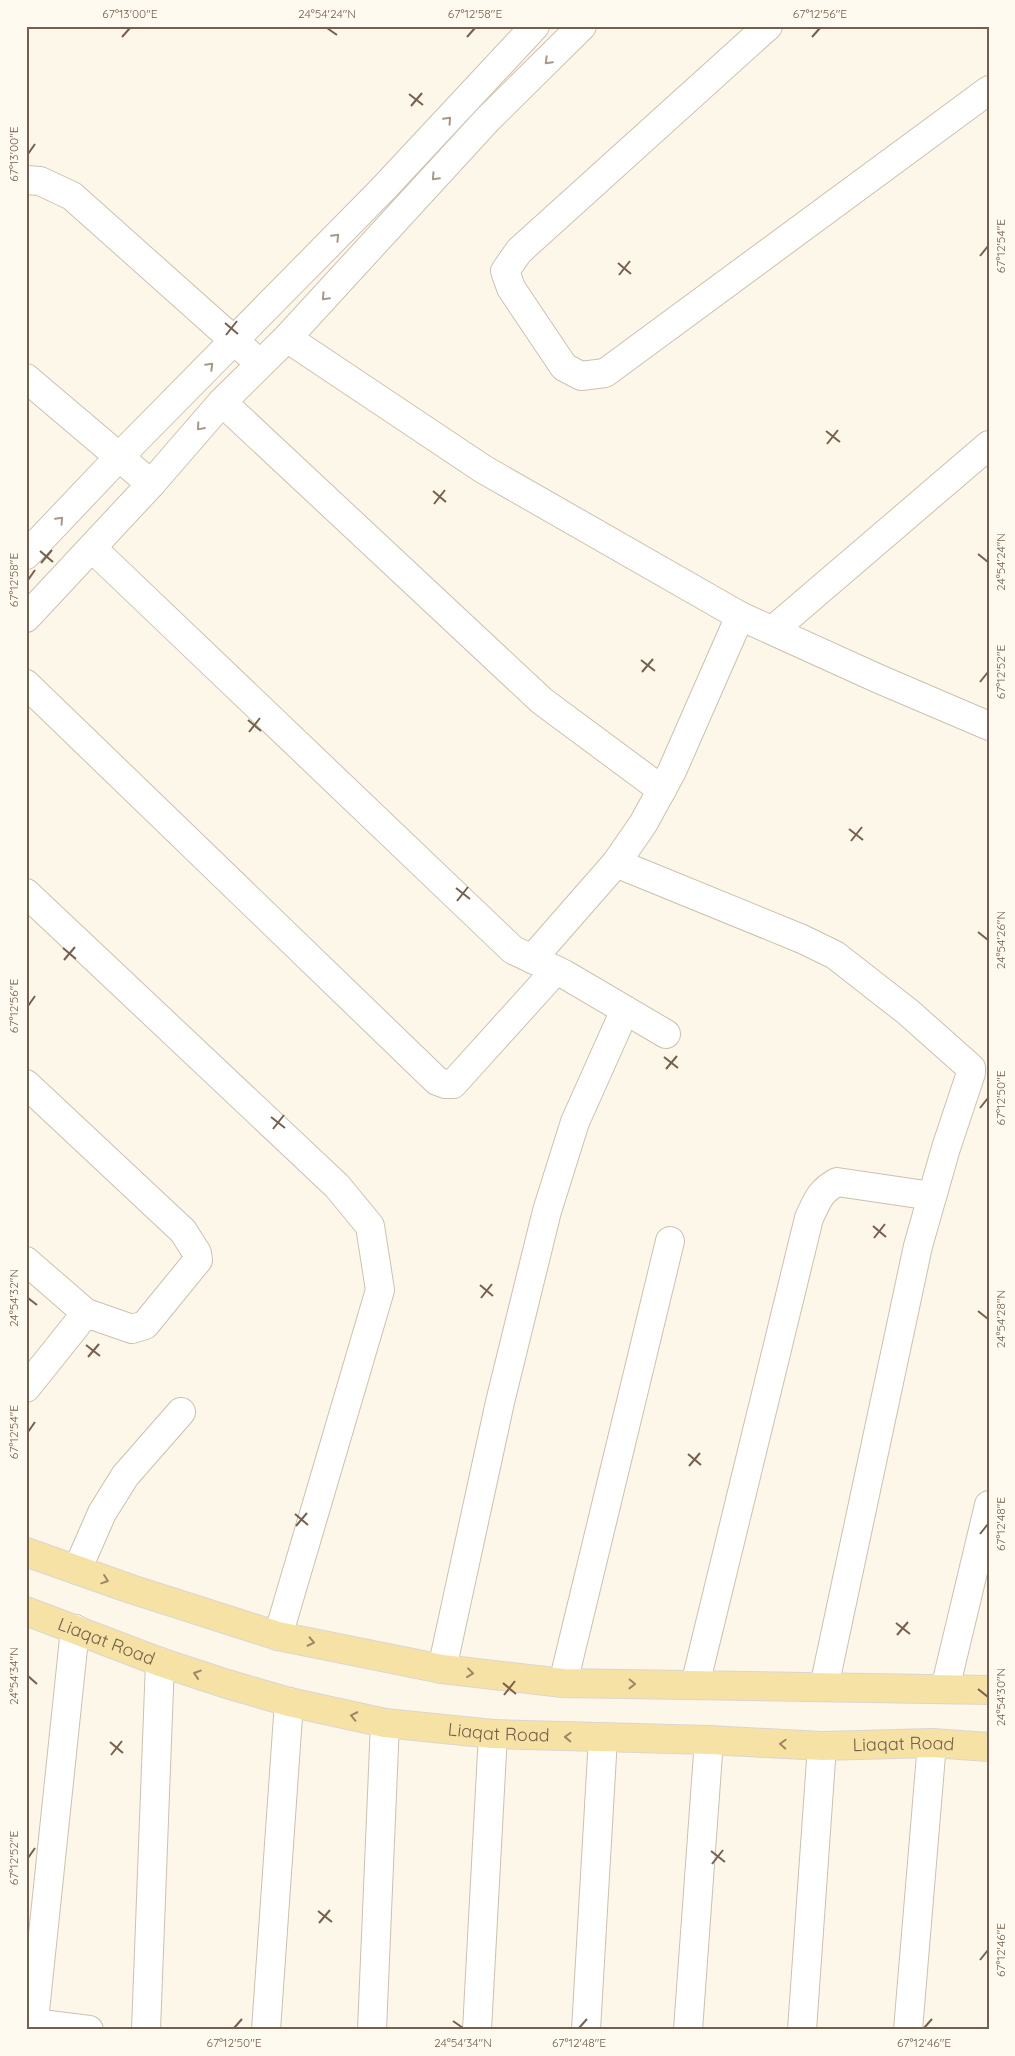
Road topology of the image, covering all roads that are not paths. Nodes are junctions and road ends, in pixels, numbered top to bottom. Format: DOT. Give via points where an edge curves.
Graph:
graph roads {
  1 [pos="535,26"];
  2 [pos="582,26"];
  3 [pos="768,26"];
  4 [pos="989,90"];
  5 [pos="26,180"];
  6 [pos="287,338"];
  7 [pos="234,341"];
  8 [pos="260,364"];
  9 [pos="26,378"];
  10 [pos="222,402"];
  11 [pos="989,446"];
  12 [pos="120,456"];
  13 [pos="151,484"];
  14 [pos="92,548"];
  15 [pos="26,555"];
  16 [pos="740,616"];
  17 [pos="26,618"];
  18 [pos="773,630"];
  19 [pos="26,684"];
  20 [pos="987,720"];
  21 [pos="662,790"];
  22 [pos="616,863"];
  23 [pos="26,893"];
  24 [pos="544,964"];
  25 [pos="625,1010"];
  26 [pos="666,1034"];
  27 [pos="26,1084"];
  28 [pos="932,1196"];
  29 [pos="670,1241"];
  30 [pos="26,1261"];
  31 [pos="86,1313"];
  32 [pos="26,1388"];
  33 [pos="180,1412"];
  34 [pos="989,1504"];
  35 [pos="26,1552"];
  36 [pos="77,1570"];
  37 [pos="26,1611"];
  38 [pos="75,1629"];
  39 [pos="278,1636"];
  40 [pos="160,1662"];
  41 [pos="442,1669"];
  42 [pos="563,1683"];
  43 [pos="696,1685"];
  44 [pos="824,1687"];
  45 [pos="945,1689"];
  46 [pos="989,1690"];
  47 [pos="289,1702"];
  48 [pos="385,1723"];
  49 [pos="493,1734"];
  50 [pos="603,1738"];
  51 [pos="709,1740"];
  52 [pos="932,1743"];
  53 [pos="822,1746"];
  54 [pos="989,1747"];
  55 [pos="31,2025"];
  56 [pos="89,2030"];
  57 [pos="146,2030"];
  58 [pos="266,2030"];
  59 [pos="372,2030"];
  60 [pos="477,2030"];
  61 [pos="586,2030"];
  62 [pos="688,2030"];
  63 [pos="802,2030"];
  64 [pos="908,2030"];
  7 -- 1 [label="street, one-way" via="383,189"];
  2 -- 6 [label="street, one-way" via="487,120"];
  3 -- 4 [label="street" via="519,251 505,270 511,288 564,366 581,376 605,373"];
  5 -- 7 [label="street" via="40,181 72,196"];
  6 -- 8 [label="street"];
  6 -- 16 [label="street" via="483,469"];
  7 -- 8 [label="street"];
  12 -- 7 [label="street, one-way"];
  8 -- 10 [label="street"];
  9 -- 12 [label="street"];
  10 -- 13 [label="street, one-way"];
  10 -- 21 [label="street" via="542,700"];
  11 -- 18 [label="street"];
  12 -- 13 [label="street"];
  15 -- 12 [label="street, one-way"];
  13 -- 14 [label="street"];
  14 -- 17 [label="street"];
  14 -- 24 [label="street" via="513,950"];
  16 -- 18 [label="street"];
  16 -- 21 [label="street"];
  18 -- 20 [label="street" via="879,679"];
  19 -- 24 [label="street" via="438,1081 453,1084"];
  21 -- 22 [label="street"];
  22 -- 24 [label="street"];
  22 -- 28 [label="street" via="835,954 968,1064 971,1073"];
  23 -- 39 [label="street" via="336,1186 370,1226 380,1290"];
  24 -- 25 [label="street"];
  25 -- 26 [label="street"];
  25 -- 41 [label="street" via="575,1122 547,1211 500,1402"];
  27 -- 31 [label="street" via="183,1231 197,1253 198,1260 191,1270 145,1325 132,1329"];
  28 -- 43 [label="street" via="837,1182 819,1197 810,1218"];
  28 -- 44 [label="street" via="918,1246"];
  29 -- 42 [label="street"];
  30 -- 31 [label="street"];
  31 -- 32 [label="street"];
  33 -- 36 [label="street" via="125,1476 102,1513"];
  34 -- 45 [label="street"];
  35 -- 36 [label="main road"];
  36 -- 39 [label="main road, one-way"];
  37 -- 38 [label="main road, Liaqat Road"];
  38 -- 40 [label="main road, Liaqat Road"];
  38 -- 55 [label="street"];
  39 -- 41 [label="main road, one-way"];
  47 -- 40 [label="main road, Liaqat Road, one-way"];
  40 -- 57 [label="street"];
  41 -- 42 [label="main road, one-way"];
  42 -- 43 [label="main road, one-way"];
  43 -- 44 [label="main road"];
  44 -- 45 [label="main road"];
  45 -- 46 [label="main road"];
  48 -- 47 [label="main road, Liaqat Road, one-way"];
  47 -- 58 [label="street"];
  48 -- 49 [label="main road, Liaqat Road"];
  48 -- 59 [label="street"];
  50 -- 49 [label="main road, Liaqat Road, one-way"];
  49 -- 60 [label="street"];
  50 -- 51 [label="main road, Liaqat Road"];
  50 -- 61 [label="street"];
  53 -- 51 [label="main road, Liaqat Road, one-way"];
  51 -- 62 [label="street"];
  52 -- 53 [label="main road, Liaqat Road"];
  52 -- 54 [label="main road, Liaqat Road"];
  52 -- 64 [label="street"];
  53 -- 63 [label="street"];
  55 -- 56 [label="street"];
}
